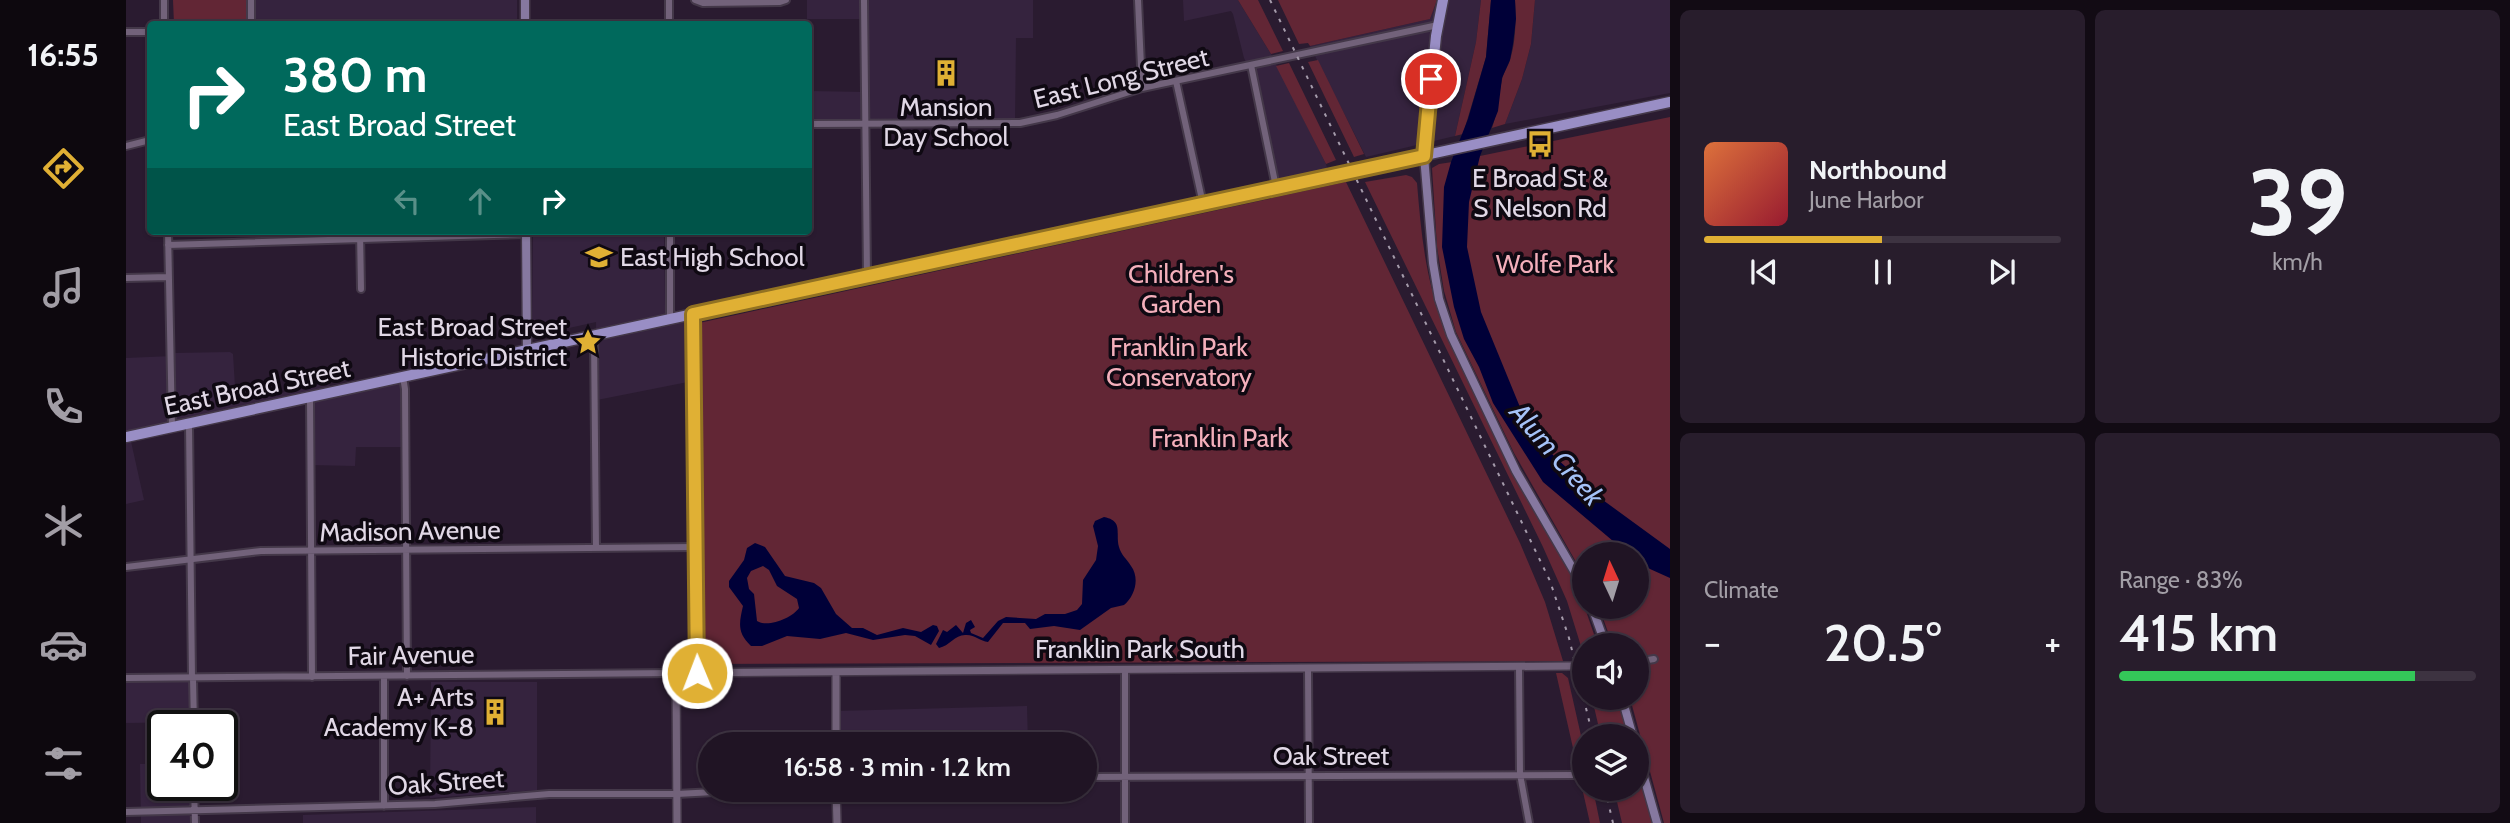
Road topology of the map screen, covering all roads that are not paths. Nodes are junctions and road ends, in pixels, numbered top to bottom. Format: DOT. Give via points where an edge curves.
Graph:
graph roads {
  1 [pos="164,0"];
  2 [pos="251,0"];
  3 [pos="525,0"];
  4 [pos="669,0"];
  5 [pos="695,0"];
  6 [pos="786,0"];
  7 [pos="864,0"];
  8 [pos="1138,0"];
  9 [pos="1443,0"];
  10 [pos="164,21"];
  11 [pos="251,21"];
  12 [pos="525,21"];
  13 [pos="669,21"];
  14 [pos="1438,25"];
  15 [pos="126,32"];
  16 [pos="147,32"];
  17 [pos="1251,65"];
  18 [pos="1176,81"];
  19 [pos="1142,88"];
  20 [pos="1670,102"];
  21 [pos="812,124"];
  22 [pos="865,124"];
  23 [pos="147,141"];
  24 [pos="126,146"];
  25 [pos="1424,156"];
  26 [pos="1276,187"];
  27 [pos="1203,204"];
  28 [pos="168,235"];
  29 [pos="360,235"];
  30 [pos="464,235"];
  31 [pos="526,235"];
  32 [pos="670,235"];
  33 [pos="360,240"];
  34 [pos="168,245"];
  35 [pos="867,276"];
  36 [pos="169,277"];
  37 [pos="126,278"];
  38 [pos="361,289"];
  39 [pos="693,314"];
  40 [pos="670,319"];
  41 [pos="594,336"];
  42 [pos="527,350"];
  43 [pos="403,377"];
  44 [pos="310,398"];
  45 [pos="189,424"];
  46 [pos="173,427"];
  47 [pos="126,437"];
  48 [pos="696,547"];
  49 [pos="596,548"];
  50 [pos="407,550"];
  51 [pos="311,551"];
  52 [pos="190,559"];
  53 [pos="126,567"];
  54 [pos="1572,567"];
  55 [pos="1654,659"];
  56 [pos="1649,660"];
  57 [pos="1572,666"];
  58 [pos="1519,667"];
  59 [pos="1308,668"];
  60 [pos="1125,670"];
  61 [pos="836,672"];
  62 [pos="676,673"];
  63 [pos="697,673"];
  64 [pos="384,676"];
  65 [pos="407,676"];
  66 [pos="312,677"];
  67 [pos="126,678"];
  68 [pos="192,678"];
  69 [pos="193,710"];
  70 [pos="836,732"];
  71 [pos="1520,774"];
  72 [pos="1308,775"];
  73 [pos="1572,775"];
  74 [pos="1125,776"];
  75 [pos="1097,777"];
  76 [pos="698,793"];
  77 [pos="677,794"];
  78 [pos="1649,795"];
  79 [pos="194,801"];
  80 [pos="836,802"];
  81 [pos="384,806"];
  82 [pos="194,811"];
  83 [pos="126,812"];
  84 [pos="195,823"];
  85 [pos="677,823"];
  86 [pos="837,823"];
  87 [pos="1125,823"];
  88 [pos="1309,823"];
  89 [pos="1530,823"];
  90 [pos="1657,823"];
  1 -- 10 [label="street"];
  2 -- 11 [label="street"];
  3 -- 12 [label="main road"];
  4 -- 13 [label="street"];
  5 -- 6 [label="street"];
  7 -- 22 [label="street"];
  8 -- 19 [label="street"];
  9 -- 14 [label="main road"];
  14 -- 17 [label="street, East Long Street"];
  14 -- 25 [label="main road"];
  15 -- 16 [label="street"];
  17 -- 18 [label="street, East Long Street"];
  17 -- 26 [label="street"];
  18 -- 19 [label="street, East Long Street"];
  18 -- 27 [label="street"];
  19 -- 22 [label="street, East Long Street" via="1020,123"];
  20 -- 25 [label="main road, East Broad Street"];
  21 -- 22 [label="street, East Long Street"];
  22 -- 35 [label="street"];
  23 -- 24 [label="street"];
  25 -- 26 [label="main road, East Broad Street"];
  25 -- 54 [label="main road" via="1433,263 1451,335 1511,461"];
  26 -- 27 [label="main road, East Broad Street"];
  27 -- 35 [label="main road, East Broad Street"];
  28 -- 34 [label="street"];
  29 -- 33 [label="street"];
  30 -- 33 [label="street"];
  31 -- 42 [label="main road"];
  32 -- 40 [label="street"];
  33 -- 34 [label="street"];
  33 -- 38 [label="street"];
  34 -- 36 [label="street"];
  35 -- 39 [label="main road, East Broad Street"];
  36 -- 37 [label="street"];
  36 -- 46 [label="street"];
  39 -- 40 [label="main road, East Broad Street"];
  39 -- 48 [label="street"];
  40 -- 41 [label="main road, East Broad Street"];
  41 -- 42 [label="main road, East Broad Street"];
  41 -- 49 [label="street"];
  42 -- 43 [label="main road, East Broad Street"];
  43 -- 44 [label="main road, East Broad Street"];
  43 -- 50 [label="street"];
  44 -- 45 [label="main road, East Broad Street"];
  44 -- 51 [label="street"];
  45 -- 46 [label="main road, East Broad Street"];
  45 -- 52 [label="street"];
  46 -- 47 [label="main road, East Broad Street"];
  48 -- 49 [label="street, Madison Avenue"];
  48 -- 63 [label="street"];
  49 -- 50 [label="street, Madison Avenue"];
  50 -- 51 [label="street, Madison Avenue"];
  50 -- 65 [label="street"];
  51 -- 52 [label="street, Madison Avenue" via="256,551"];
  51 -- 66 [label="street"];
  52 -- 53 [label="street, Madison Avenue"];
  52 -- 68 [label="street"];
  55 -- 56 [label="street"];
  57 -- 58 [label="street, Franklin Park South"];
  58 -- 59 [label="street, Franklin Park South"];
  58 -- 71 [label="street"];
  59 -- 60 [label="street, Franklin Park South"];
  59 -- 72 [label="street"];
  60 -- 61 [label="street, Franklin Park South"];
  60 -- 74 [label="street"];
  61 -- 63 [label="street, Franklin Park South"];
  61 -- 70 [label="street"];
  62 -- 63 [label="street, Fair Avenue"];
  62 -- 65 [label="street, Fair Avenue"];
  62 -- 77 [label="street"];
  64 -- 65 [label="street, Fair Avenue"];
  64 -- 66 [label="street, Fair Avenue"];
  64 -- 81 [label="street"];
  66 -- 68 [label="street, Fair Avenue"];
  67 -- 68 [label="street, Fair Avenue"];
  68 -- 69 [label="street"];
  71 -- 72 [label="street, Oak Street"];
  71 -- 73 [label="street, Oak Street"];
  71 -- 89 [label="street"];
  72 -- 74 [label="street, Oak Street"];
  72 -- 88 [label="street"];
  74 -- 75 [label="street, Oak Street"];
  74 -- 87 [label="street"];
  76 -- 77 [label="street, Oak Street"];
  77 -- 81 [label="street, Oak Street" via="549,794"];
  77 -- 85 [label="street"];
  78 -- 90 [label="main road"];
  79 -- 82 [label="street"];
  80 -- 86 [label="street"];
  81 -- 82 [label="street, Oak Street"];
  82 -- 83 [label="street, Oak Street"];
  82 -- 84 [label="street"];
}
